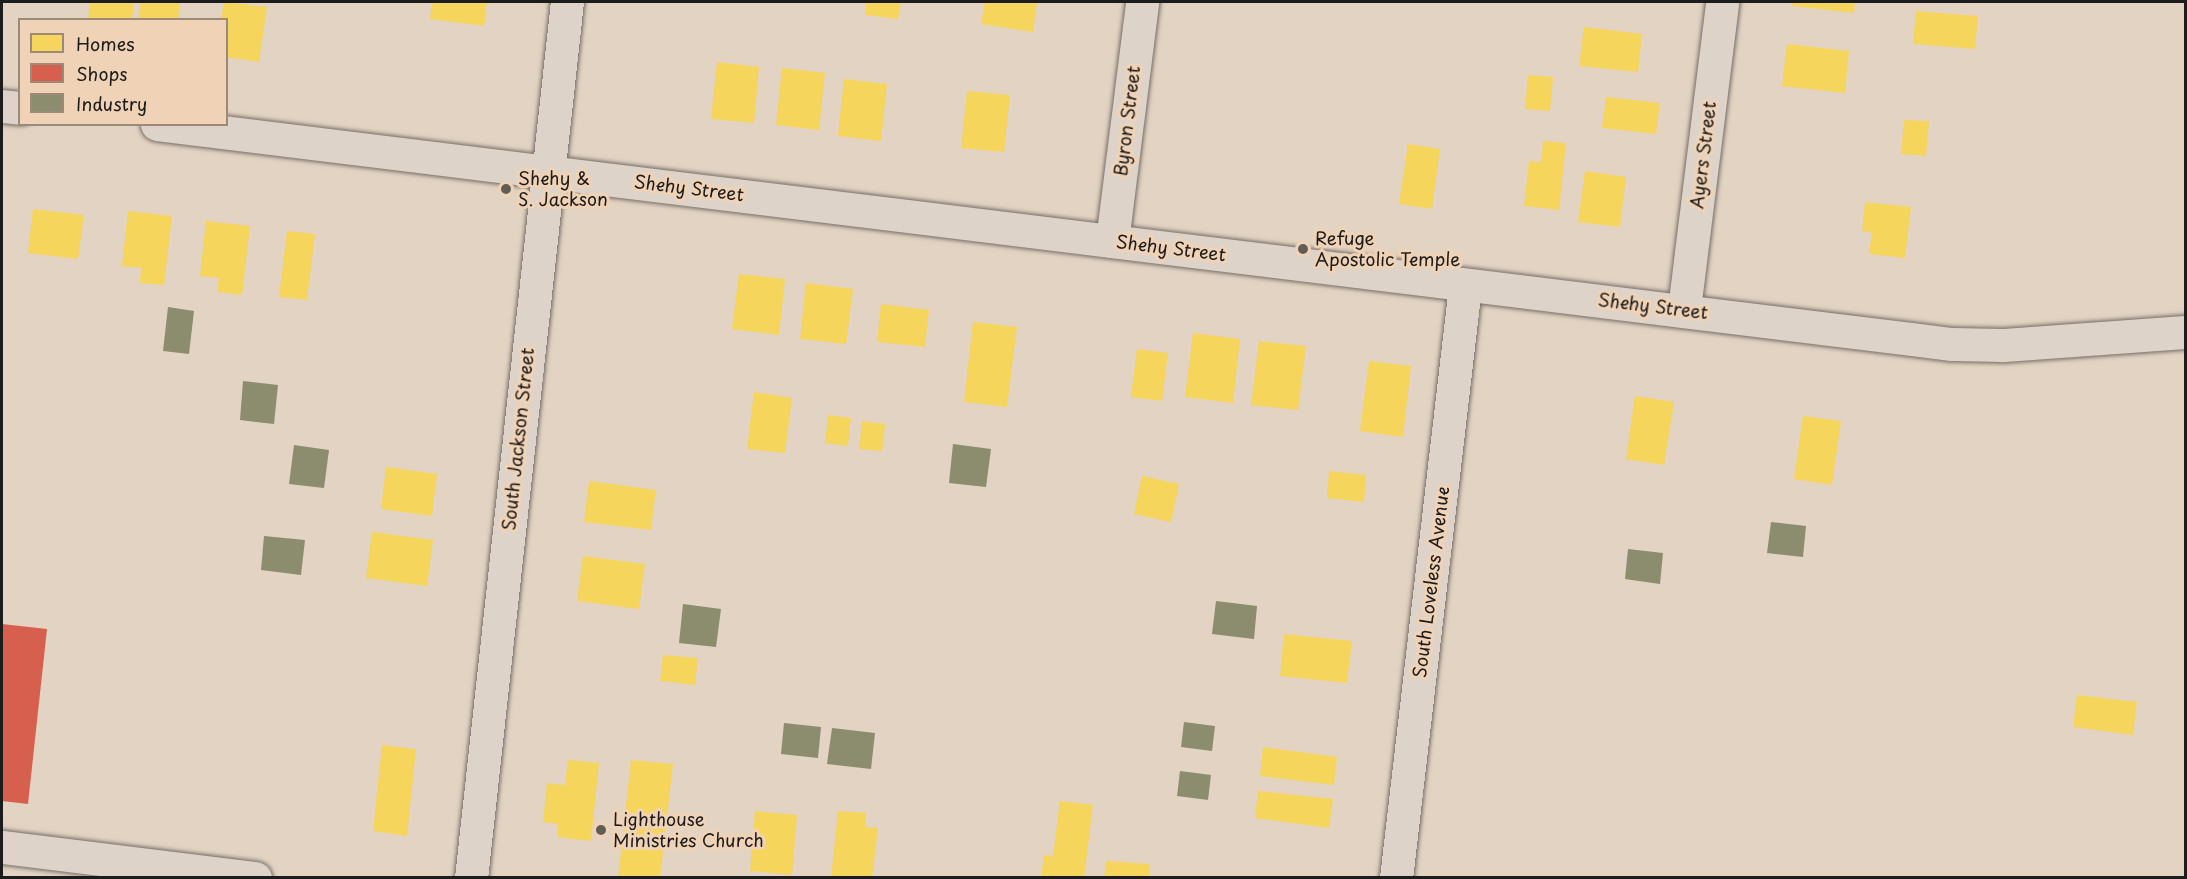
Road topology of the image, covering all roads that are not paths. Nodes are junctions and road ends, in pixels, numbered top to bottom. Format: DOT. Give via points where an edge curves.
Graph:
graph roads {
  1 [pos="567,2"];
  2 [pos="1142,2"];
  3 [pos="1722,2"];
  4 [pos="2,106"];
  5 [pos="18,108"];
  6 [pos="174,126"];
  7 [pos="547,171"];
  8 [pos="1112,241"];
  9 [pos="1465,286"];
  10 [pos="1684,309"];
  11 [pos="2186,332"];
  12 [pos="2,847"];
  13 [pos="255,878"];
  14 [pos="471,878"];
  15 [pos="1396,878"];
  1 -- 7 [label="street, South Jackson Street"];
  2 -- 8 [label="street, Byron Street"];
  3 -- 10 [label="street, Ayers Street"];
  4 -- 5 [label="street"];
  6 -- 7 [label="street, Shehy Street"];
  7 -- 8 [label="street, Shehy Street"];
  7 -- 14 [label="street, South Jackson Street"];
  8 -- 9 [label="street, Shehy Street"];
  9 -- 10 [label="street, Shehy Street"];
  9 -- 15 [label="street, South Loveless Avenue"];
  10 -- 11 [label="street, Shehy Street" via="1952,344 2003,345"];
  12 -- 13 [label="street"];
}
